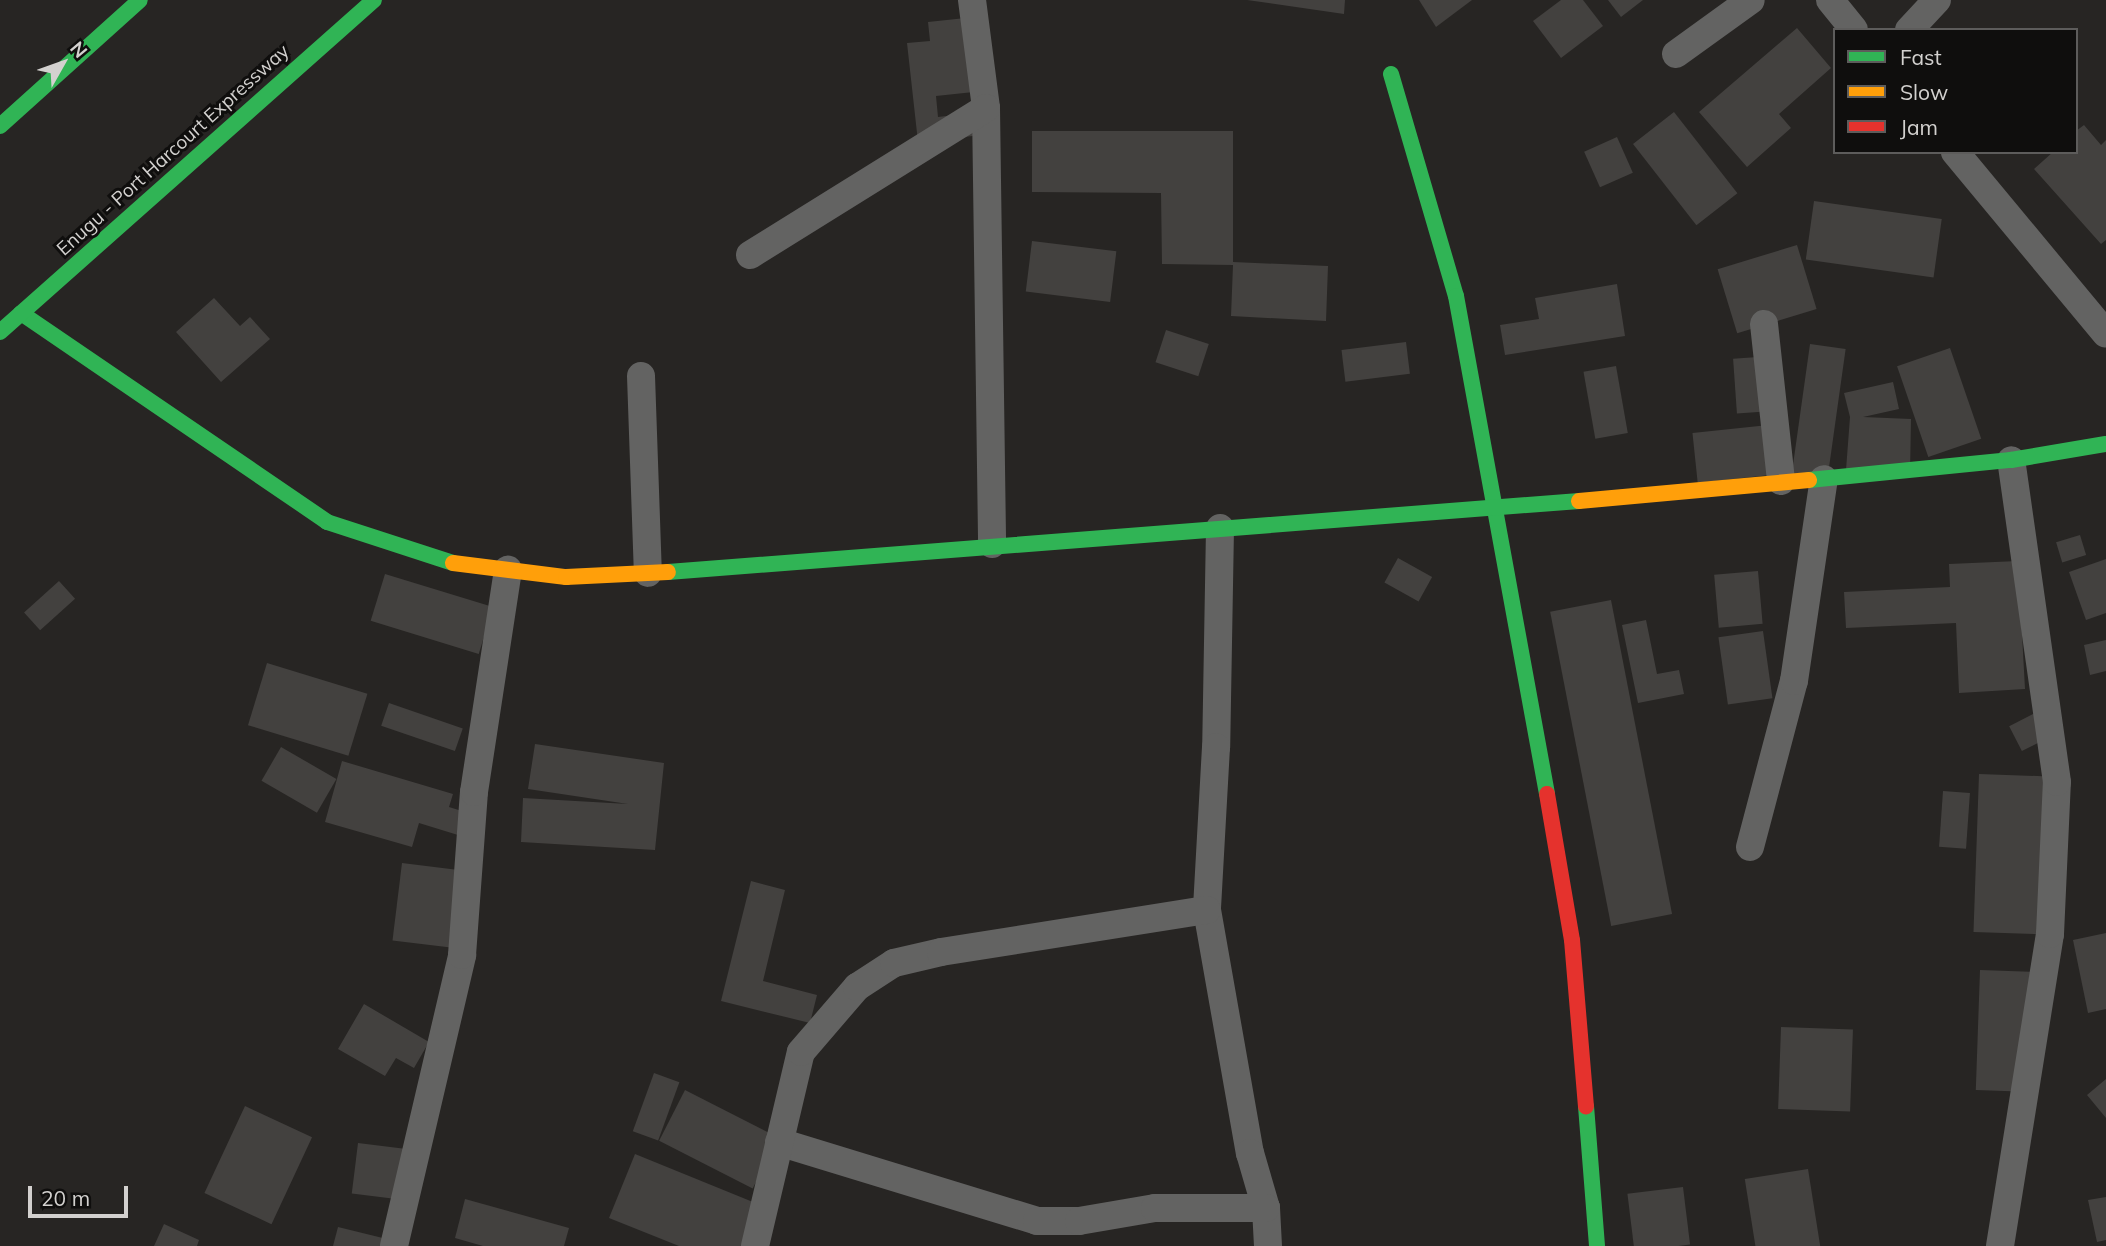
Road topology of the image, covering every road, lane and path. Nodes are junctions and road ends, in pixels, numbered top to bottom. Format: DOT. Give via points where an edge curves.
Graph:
graph roads {
  1 [pos="140,0"];
  2 [pos="373,0"];
  3 [pos="972,0"];
  4 [pos="1751,0"];
  5 [pos="1830,0"];
  6 [pos="1937,0"];
  7 [pos="1852,28"];
  8 [pos="1911,28"];
  9 [pos="1676,54"];
  10 [pos="1391,74"];
  11 [pos="986,108"];
  12 [pos="0,125"];
  13 [pos="1957,154"];
  14 [pos="750,255"];
  15 [pos="22,313"];
  16 [pos="1764,324"];
  17 [pos="0,332"];
  18 [pos="2106,334"];
  19 [pos="641,376"];
  20 [pos="2106,444"];
  21 [pos="2011,460"];
  22 [pos="1824,479"];
  23 [pos="1780,481"];
  24 [pos="1498,507"];
  25 [pos="1220,528"];
  26 [pos="992,544"];
  27 [pos="508,570"];
  28 [pos="648,573"];
  29 [pos="1750,847"];
  30 [pos="1207,910"];
  31 [pos="779,1142"];
  32 [pos="1266,1208"];
  33 [pos="394,1246"];
  34 [pos="755,1246"];
  35 [pos="1268,1246"];
  36 [pos="1597,1246"];
  37 [pos="2000,1246"];
  1 -- 12 [label="main road"];
  2 -- 15 [label="main road, Enugu - Port Harcourt Expressway"];
  3 -- 11 [label="street"];
  4 -- 9 [label="street"];
  5 -- 7 [label="street"];
  6 -- 8 [label="street"];
  10 -- 24 [label="main road" via="1456,296"];
  11 -- 14 [label="street"];
  11 -- 26 [label="street"];
  13 -- 18 [label="street"];
  15 -- 17 [label="main road, Enugu - Port Harcourt Expressway"];
  15 -- 27 [label="main road" via="327,522 452,563"];
  16 -- 23 [label="street"];
  19 -- 28 [label="street"];
  20 -- 21 [label="main road"];
  21 -- 22 [label="main road"];
  21 -- 37 [label="street" via="2057,782 2050,934"];
  22 -- 23 [label="main road"];
  22 -- 29 [label="street" via="1794,681"];
  23 -- 24 [label="main road"];
  24 -- 25 [label="main road"];
  24 -- 36 [label="main road" via="1572,940"];
  25 -- 26 [label="main road"];
  25 -- 30 [label="street"];
  26 -- 28 [label="main road" via="766,568"];
  27 -- 28 [label="main road" via="566,577"];
  27 -- 33 [label="street" via="474,792 462,955"];
  30 -- 31 [label="street" via="894,963 857,988 801,1052"];
  30 -- 32 [label="street" via="1250,1153"];
  31 -- 32 [label="street" via="1037,1221 1079,1221 1155,1208"];
  31 -- 34 [label="street"];
  32 -- 35 [label="street"];
}
